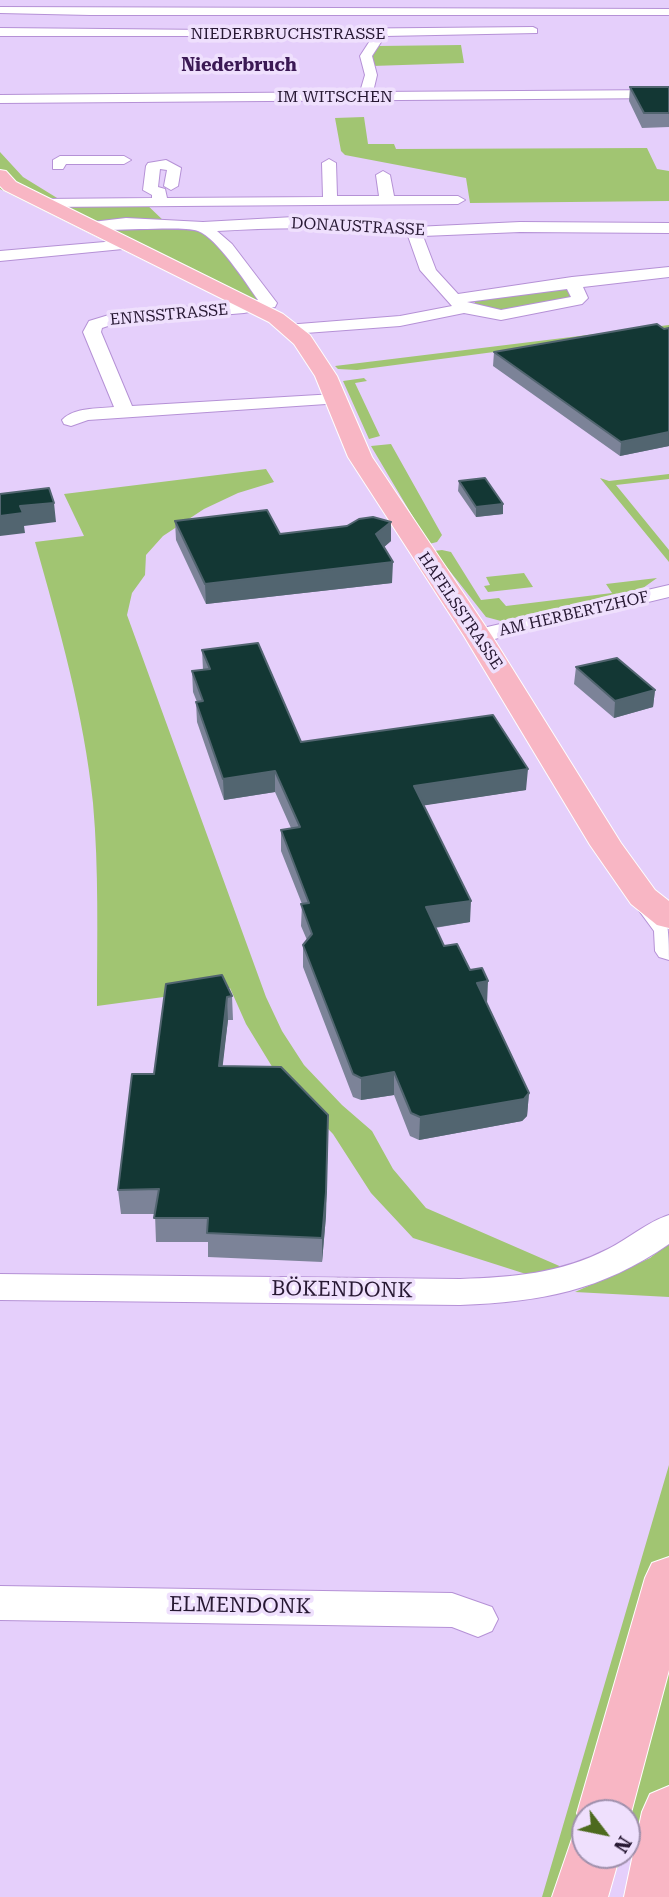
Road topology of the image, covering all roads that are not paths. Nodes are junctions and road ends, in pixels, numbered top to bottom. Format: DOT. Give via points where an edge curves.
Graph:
graph roads {
  1 [pos="99,0"];
  2 [pos="340,6"];
  3 [pos="0,10"];
  4 [pos="90,12"];
  5 [pos="572,12"];
  6 [pos="669,12"];
  7 [pos="576,30"];
  8 [pos="545,31"];
  9 [pos="0,32"];
  10 [pos="381,33"];
  11 [pos="327,34"];
  12 [pos="669,94"];
  13 [pos="366,96"];
  14 [pos="0,99"];
  15 [pos="329,163"];
  16 [pos="58,166"];
  17 [pos="383,175"];
  18 [pos="3,183"];
  19 [pos="171,186"];
  20 [pos="124,190"];
  21 [pos="458,200"];
  22 [pos="387,201"];
  23 [pos="159,202"];
  24 [pos="330,202"];
  25 [pos="43,203"];
  26 [pos="89,226"];
  27 [pos="203,226"];
  28 [pos="669,228"];
  29 [pos="415,232"];
  30 [pos="128,245"];
  31 [pos="0,256"];
  32 [pos="669,272"];
  33 [pos="459,304"];
  34 [pos="254,307"];
  35 [pos="292,329"];
  36 [pos="335,399"];
  37 [pos="125,412"];
  38 [pos="71,420"];
  39 [pos="669,591"];
  40 [pos="478,636"];
  41 [pos="643,897"];
  42 [pos="669,918"];
  43 [pos="669,951"];
  44 [pos="669,1227"];
  45 [pos="0,1287"];
  46 [pos="669,1578"];
  47 [pos="0,1603"];
  48 [pos="478,1619"];
  49 [pos="608,1799"];
  50 [pos="669,1812"];
  51 [pos="588,1869"];
  52 [pos="580,1897"];
  53 [pos="652,1897"];
  1 -- 4 [label="street"];
  2 -- 4 [label="street"];
  2 -- 5 [label="street"];
  2 -- 11 [label="street"];
  3 -- 4 [label="street"];
  5 -- 6 [label="street"];
  5 -- 7 [label="street"];
  8 -- 10 [label="street, NIEDERBRUCHSTRASSE"];
  9 -- 11 [label="street, NIEDERBRUCHSTRASSE"];
  10 -- 11 [label="street, NIEDERBRUCHSTRASSE"];
  10 -- 13 [label="street" via="366,56 371,75"];
  12 -- 13 [label="street, IM WITSCHEN"];
  13 -- 14 [label="street, IM WITSCHEN"];
  15 -- 24 [label="street"];
  16 -- 20 [label="street" via="60,160 124,158 129,163"];
  17 -- 22 [label="street"];
  18 -- 25 [label="main road, HAFELSSTRASSE"];
  19 -- 23 [label="street" via="174,168 153,166 150,190 160,192"];
  20 -- 23 [label="street"];
  20 -- 25 [label="street"];
  21 -- 22 [label="street" via="437,195"];
  22 -- 24 [label="street"];
  23 -- 24 [label="street"];
  25 -- 26 [label="main road, HAFELSSTRASSE"];
  26 -- 27 [label="street, DONAUSTRASSE"];
  26 -- 30 [label="main road, HAFELSSTRASSE"];
  27 -- 29 [label="street, DONAUSTRASSE" via="321,223"];
  27 -- 34 [label="street" via="227,247 267,297 269,303"];
  28 -- 29 [label="street, DONAUSTRASSE"];
  29 -- 33 [label="street" via="420,257 432,278"];
  30 -- 31 [label="street"];
  30 -- 34 [label="main road, HAFELSSTRASSE"];
  32 -- 33 [label="street" via="572,282 580,298 576,301 502,315"];
  33 -- 35 [label="street" via="421,317"];
  34 -- 35 [label="main road, HAFELSSTRASSE"];
  34 -- 37 [label="street, ENNSSTRASSE" via="112,319 95,325 92,332"];
  35 -- 36 [label="main road, HAFELSSTRASSE" via="326,376"];
  36 -- 37 [label="street"];
  36 -- 40 [label="main road, HAFELSSTRASSE" via="360,457"];
  37 -- 38 [label="street"];
  39 -- 40 [label="street, AM HERBERTZHOF"];
  40 -- 41 [label="main road, HAFELSSTRASSE"];
  41 -- 42 [label="main road, HAFELSSTRASSE"];
  41 -- 43 [label="street" via="668,930"];
  44 -- 45 [label="street, BÖKENDONK" via="606,1266 533,1288 460,1292"];
  46 -- 49 [label="main road"];
  47 -- 48 [label="street, ELMENDONK" via="452,1609"];
  50 -- 53 [label="main road"];
  51 -- 52 [label="main road"];
}
